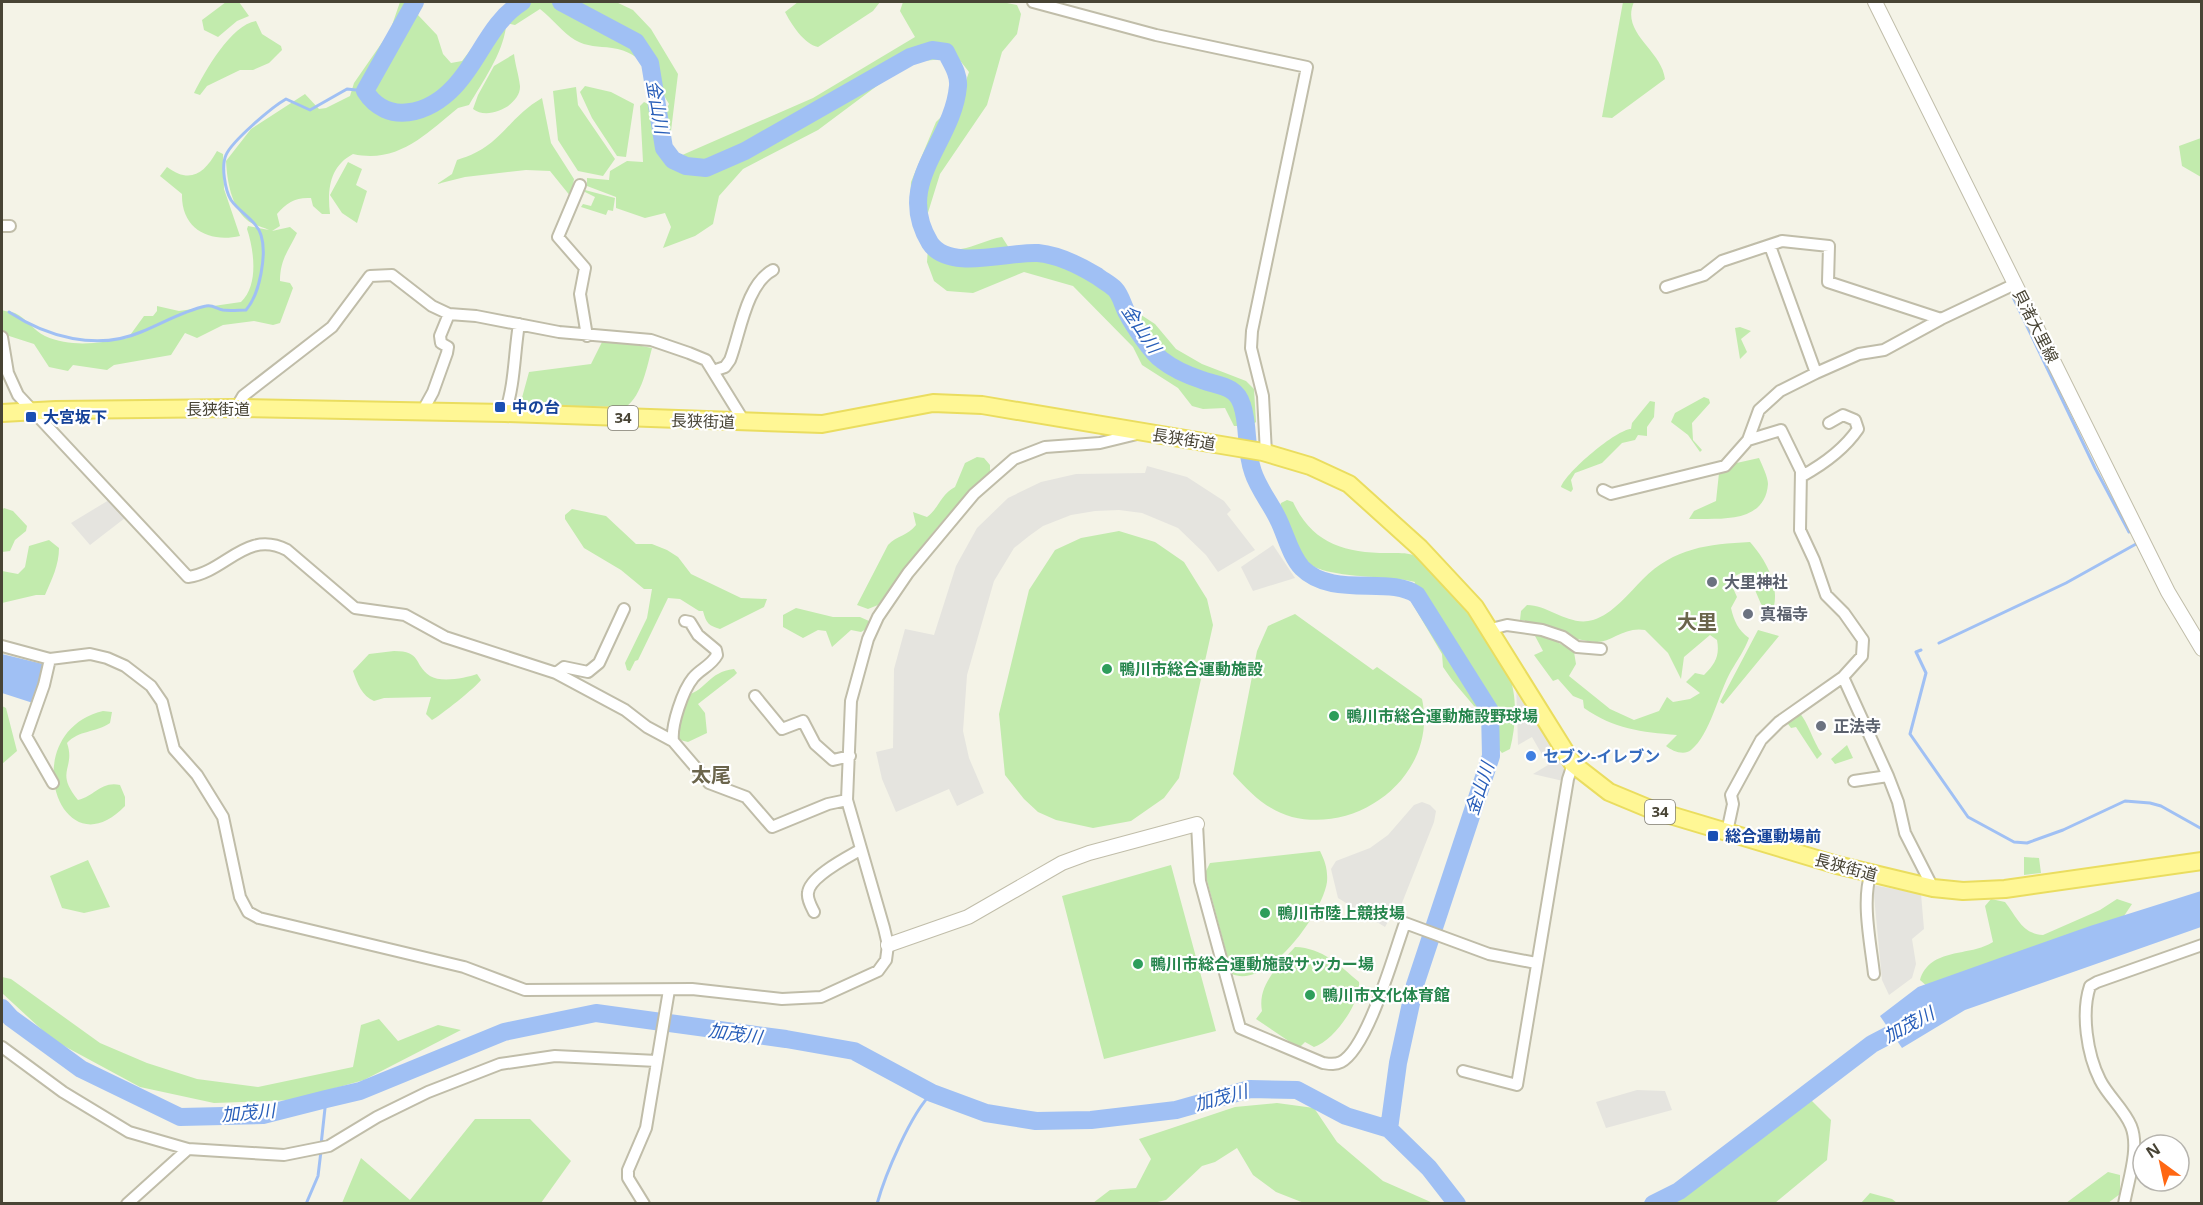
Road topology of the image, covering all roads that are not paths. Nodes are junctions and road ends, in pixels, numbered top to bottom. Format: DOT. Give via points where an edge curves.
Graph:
graph roads {
  1 [pos="1036,2"];
  2 [pos="1875,2"];
  3 [pos="580,185"];
  4 [pos="1770,246"];
  5 [pos="772,270"];
  6 [pos="2015,284"];
  7 [pos="1665,287"];
  8 [pos="448,314"];
  9 [pos="1941,319"];
  10 [pos="519,324"];
  11 [pos="587,336"];
  12 [pos="2,337"];
  13 [pos="713,371"];
  14 [pos="1816,373"];
  15 [pos="236,408"];
  16 [pos="31,411"];
  17 [pos="422,412"];
  18 [pos="506,412"];
  19 [pos="2,413"];
  20 [pos="745,423"];
  21 [pos="1829,423"];
  22 [pos="1144,432"];
  23 [pos="1748,440"];
  24 [pos="1265,453"];
  25 [pos="1802,476"];
  26 [pos="1603,489"];
  27 [pos="624,609"];
  28 [pos="685,621"];
  29 [pos="1491,629"];
  30 [pos="2,646"];
  31 [pos="1601,649"];
  32 [pos="2202,649"];
  33 [pos="50,659"];
  34 [pos="556,673"];
  35 [pos="1843,677"];
  36 [pos="755,696"];
  37 [pos="674,741"];
  38 [pos="850,756"];
  39 [pos="1574,764"];
  40 [pos="1888,776"];
  41 [pos="1854,782"];
  42 [pos="53,783"];
  43 [pos="847,800"];
  44 [pos="1197,824"];
  45 [pos="1727,832"];
  46 [pos="860,850"];
  47 [pos="2202,861"];
  48 [pos="1871,873"];
  49 [pos="1933,888"];
  50 [pos="814,912"];
  51 [pos="888,945"];
  52 [pos="2202,945"];
  53 [pos="1536,963"];
  54 [pos="1874,974"];
  55 [pos="669,990"];
  56 [pos="2,1047"];
  57 [pos="657,1061"];
  58 [pos="1463,1071"];
  59 [pos="188,1149"];
  60 [pos="127,1203"];
  61 [pos="644,1203"];
  62 [pos="2124,1203"];
  1 -- 24 [label="street" via="1156,34 1307,67 1252,331 1251,348 1263,396"];
  2 -- 6 [label="street, 貝渚大里線"];
  3 -- 11 [label="street" via="558,237 585,268 580,294"];
  4 -- 7 [label="street" via="1722,261 1704,275"];
  4 -- 9 [label="street" via="1782,241 1829,246 1828,282"];
  4 -- 14 [label="street"];
  5 -- 13 [label="street" via="762,278 748,303 730,360 725,367"];
  6 -- 9 [label="street"];
  6 -- 32 [label="street, 貝渚大里線" via="2168,592"];
  8 -- 10 [label="street"];
  8 -- 15 [label="street" via="392,275 370,276 332,327 243,396"];
  8 -- 17 [label="street" via="440,336 441,343 448,347 447,353"];
  9 -- 14 [label="street" via="1884,350 1859,354"];
  10 -- 11 [label="street"];
  10 -- 18 [label="street" via="513,388"];
  11 -- 13 [label="street" via="651,340 705,360"];
  12 -- 16 [label="street" via="8,373"];
  13 -- 20 [label="street"];
  14 -- 23 [label="street" via="1780,391 1759,410"];
  15 -- 16 [label="main road, 長狭街道 / 34"];
  15 -- 17 [label="main road, 長狭街道 / 34"];
  16 -- 19 [label="main road, 長狭街道 / 34"];
  16 -- 34 [label="street" via="188,577 254,544 274,543 355,608 405,615 445,637"];
  17 -- 18 [label="main road, 長狭街道 / 34"];
  18 -- 20 [label="main road, 長狭街道 / 34"];
  20 -- 22 [label="main road, 長狭街道 / 34" via="832,424 914,406 950,403"];
  21 -- 25 [label="street" via="1843,415 1856,420 1858,429 1821,464"];
  22 -- 24 [label="main road, 長狭街道 / 34"];
  22 -- 38 [label="street" via="1115,441 1045,447 1024,453 975,494 908,573 878,618 868,639 851,701"];
  23 -- 25 [label="street" via="1781,430"];
  23 -- 26 [label="street" via="1725,466 1622,492 1611,494"];
  24 -- 29 [label="main road, 長狭街道 / 34" via="1317,468 1353,487 1454,582"];
  25 -- 35 [label="street" via="1800,530 1826,595 1863,640 1862,656"];
  27 -- 34 [label="street" via="593,669 588,672 564,667"];
  28 -- 37 [label="street" via="717,655 705,670 695,675 683,695 672,731"];
  29 -- 31 [label="street" via="1507,625 1542,630 1577,647"];
  29 -- 39 [label="main road, 長狭街道 / 34"];
  30 -- 33 [label="street"];
  33 -- 42 [label="street" via="26,736"];
  33 -- 55 [label="street" via="90,654 107,658 151,686 162,702 174,748 197,775 223,817 240,897 248,912 259,918 464,967 525,990"];
  34 -- 37 [label="street"];
  35 -- 40 [label="street"];
  35 -- 45 [label="street" via="1779,722 1761,740 1731,795"];
  36 -- 38 [label="street" via="782,729 803,722 814,744 832,760"];
  37 -- 43 [label="street" via="710,783 746,797 772,826"];
  38 -- 43 [label="street"];
  39 -- 45 [label="main road, 長狭街道 / 34" via="1594,782 1618,795"];
  39 -- 53 [label="street" via="1568,779"];
  40 -- 41 [label="street"];
  40 -- 49 [label="street" via="1905,833"];
  43 -- 46 [label="street"];
  44 -- 51 [label="street" via="1062,863 968,917"];
  44 -- 53 [label="street" via="1200,881 1240,1028 1323,1063 1342,1062 1358,1044 1405,923 1489,954"];
  45 -- 48 [label="main road, 長狭街道 / 34"];
  46 -- 50 [label="street" via="817,877 810,886 807,894"];
  46 -- 51 [label="street"];
  47 -- 49 [label="main road, 長狭街道 / 34" via="2005,889"];
  48 -- 49 [label="main road, 長狭街道 / 34"];
  48 -- 54 [label="street" via="1868,894"];
  51 -- 55 [label="street" via="886,960 878,971 821,997 782,999"];
  52 -- 62 [label="street" via="2090,986 2088,1042 2094,1066 2133,1135"];
  53 -- 58 [label="street" via="1517,1085"];
  55 -- 57 [label="street"];
  56 -- 59 [label="street" via="63,1092 129,1132"];
  57 -- 59 [label="street" via="555,1056 500,1064 428,1092 329,1146 284,1155"];
  57 -- 61 [label="street" via="646,1128 628,1170 628,1178"];
  59 -- 60 [label="street"];
}
